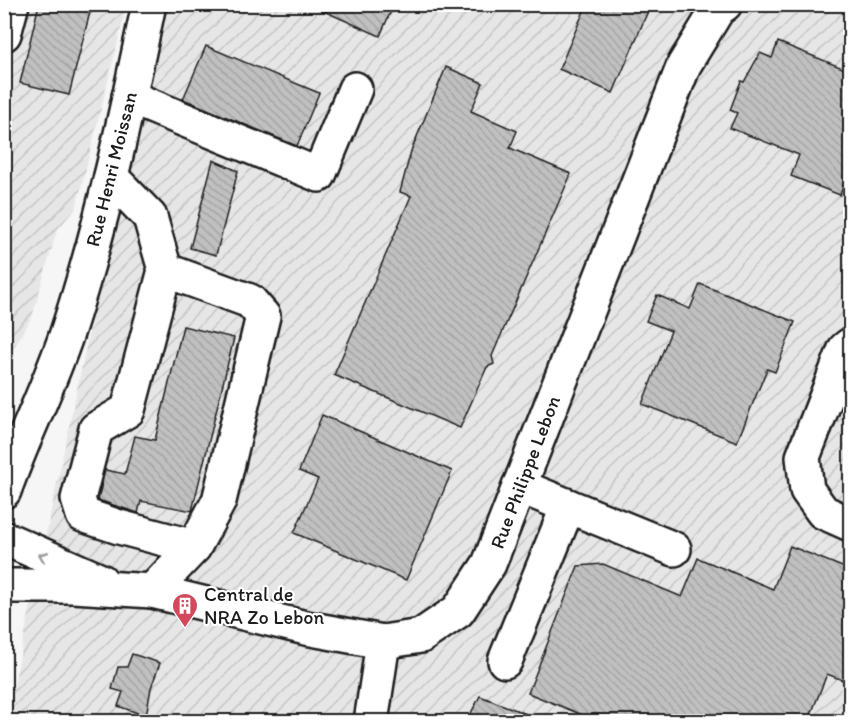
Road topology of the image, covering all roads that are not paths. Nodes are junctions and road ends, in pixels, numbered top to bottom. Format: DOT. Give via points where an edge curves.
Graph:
graph roads {
  1 [pos="12,4"];
  2 [pos="149,4"];
  3 [pos="725,4"];
  4 [pos="4,34"];
  5 [pos="355,89"];
  6 [pos="129,97"];
  7 [pos="111,177"];
  8 [pos="165,270"];
  9 [pos="67,332"];
  10 [pos="850,345"];
  11 [pos="4,430"];
  12 [pos="519,486"];
  13 [pos="4,491"];
  14 [pos="568,506"];
  15 [pos="850,524"];
  16 [pos="4,538"];
  17 [pos="194,547"];
  18 [pos="674,549"];
  19 [pos="4,586"];
  20 [pos="116,588"];
  21 [pos="152,591"];
  22 [pos="383,642"];
  23 [pos="505,661"];
  24 [pos="371,722"];
  1 -- 4 [label="street"];
  2 -- 6 [label="street, Rue Henri Moissan"];
  3 -- 12 [label="street, Rue Philippe Lebon" via="718,9 684,65"];
  5 -- 6 [label="street" via="319,175"];
  6 -- 7 [label="street, Rue Henri Moissan"];
  7 -- 8 [label="street" via="150,218"];
  7 -- 9 [label="street, Rue Henri Moissan"];
  8 -- 17 [label="street" via="250,301 263,316 219,501"];
  8 -- 17 [label="street" via="128,410 96,429 78,499 83,515"];
  9 -- 11 [label="street, Rue Henri Moissan"];
  9 -- 13 [label="street, Rue Henri Moissan"];
  10 -- 15 [label="street" via="845,349 803,457 807,490 823,512"];
  12 -- 14 [label="street"];
  12 -- 22 [label="street, Rue Philippe Lebon" via="489,564 458,610 421,636"];
  14 -- 18 [label="street"];
  14 -- 23 [label="street"];
  20 -- 16 [label="street, Rue Philippe Lebon, one-way"];
  17 -- 21 [label="street"];
  19 -- 20 [label="street, Rue Philippe Lebon"];
  20 -- 21 [label="street, Rue Philippe Lebon"];
  21 -- 22 [label="street, Rue Philippe Lebon"];
  22 -- 24 [label="street"];
}
